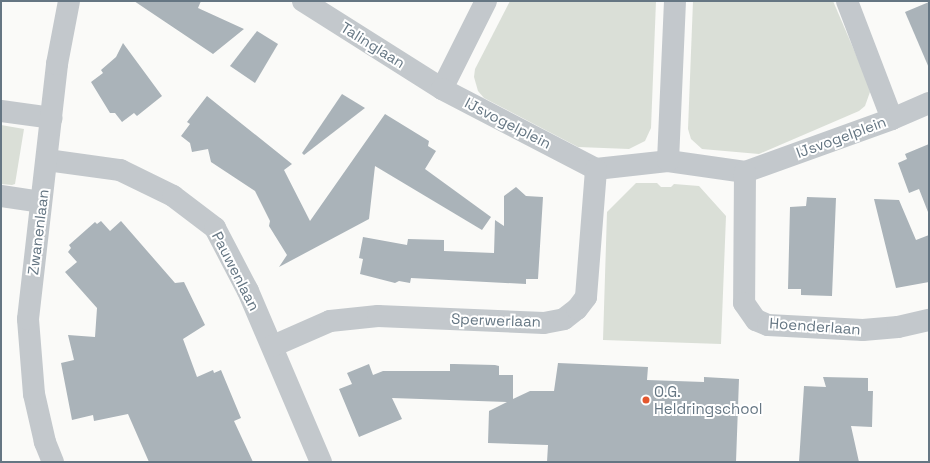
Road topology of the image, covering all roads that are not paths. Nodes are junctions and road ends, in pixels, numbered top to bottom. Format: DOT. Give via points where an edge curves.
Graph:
graph roads {
  1 [pos="69,1"];
  2 [pos="303,1"];
  3 [pos="486,1"];
  4 [pos="675,1"];
  5 [pos="847,1"];
  6 [pos="442,89"];
  7 [pos="929,103"];
  8 [pos="1,111"];
  9 [pos="52,118"];
  10 [pos="892,119"];
  11 [pos="47,160"];
  12 [pos="668,161"];
  13 [pos="596,168"];
  14 [pos="745,172"];
  15 [pos="1,196"];
  16 [pos="41,202"];
  17 [pos="929,320"];
  18 [pos="273,346"];
  19 [pos="53,462"];
  20 [pos="321,462"];
  1 -- 9 [label="street, Zwanenlaan" via="57,64"];
  2 -- 6 [label="street, Talinglaan"];
  3 -- 6 [label="street"];
  4 -- 12 [label="street"];
  5 -- 10 [label="street, IJsvogelplein"];
  6 -- 13 [label="street, IJsvogelplein"];
  7 -- 10 [label="street"];
  8 -- 9 [label="street"];
  9 -- 11 [label="street, Zwanenlaan"];
  10 -- 14 [label="street, IJsvogelplein"];
  11 -- 16 [label="street, Zwanenlaan"];
  11 -- 18 [label="street, Pauwenlaan" via="120,170 174,196 214,228"];
  12 -- 13 [label="street, IJsvogelplein"];
  12 -- 14 [label="street, IJsvogelplein"];
  13 -- 18 [label="street, Sperwerlaan" via="586,297 577,309 564,319 544,323 378,316 330,321"];
  14 -- 17 [label="street, Hoenderlaan" via="744,303 756,320 768,325 863,330 898,327"];
  15 -- 16 [label="street"];
  16 -- 19 [label="street, Zwanenlaan" via="31,290 29,349 34,394 45,442"];
  18 -- 20 [label="street, Pauwenlaan"];
}
